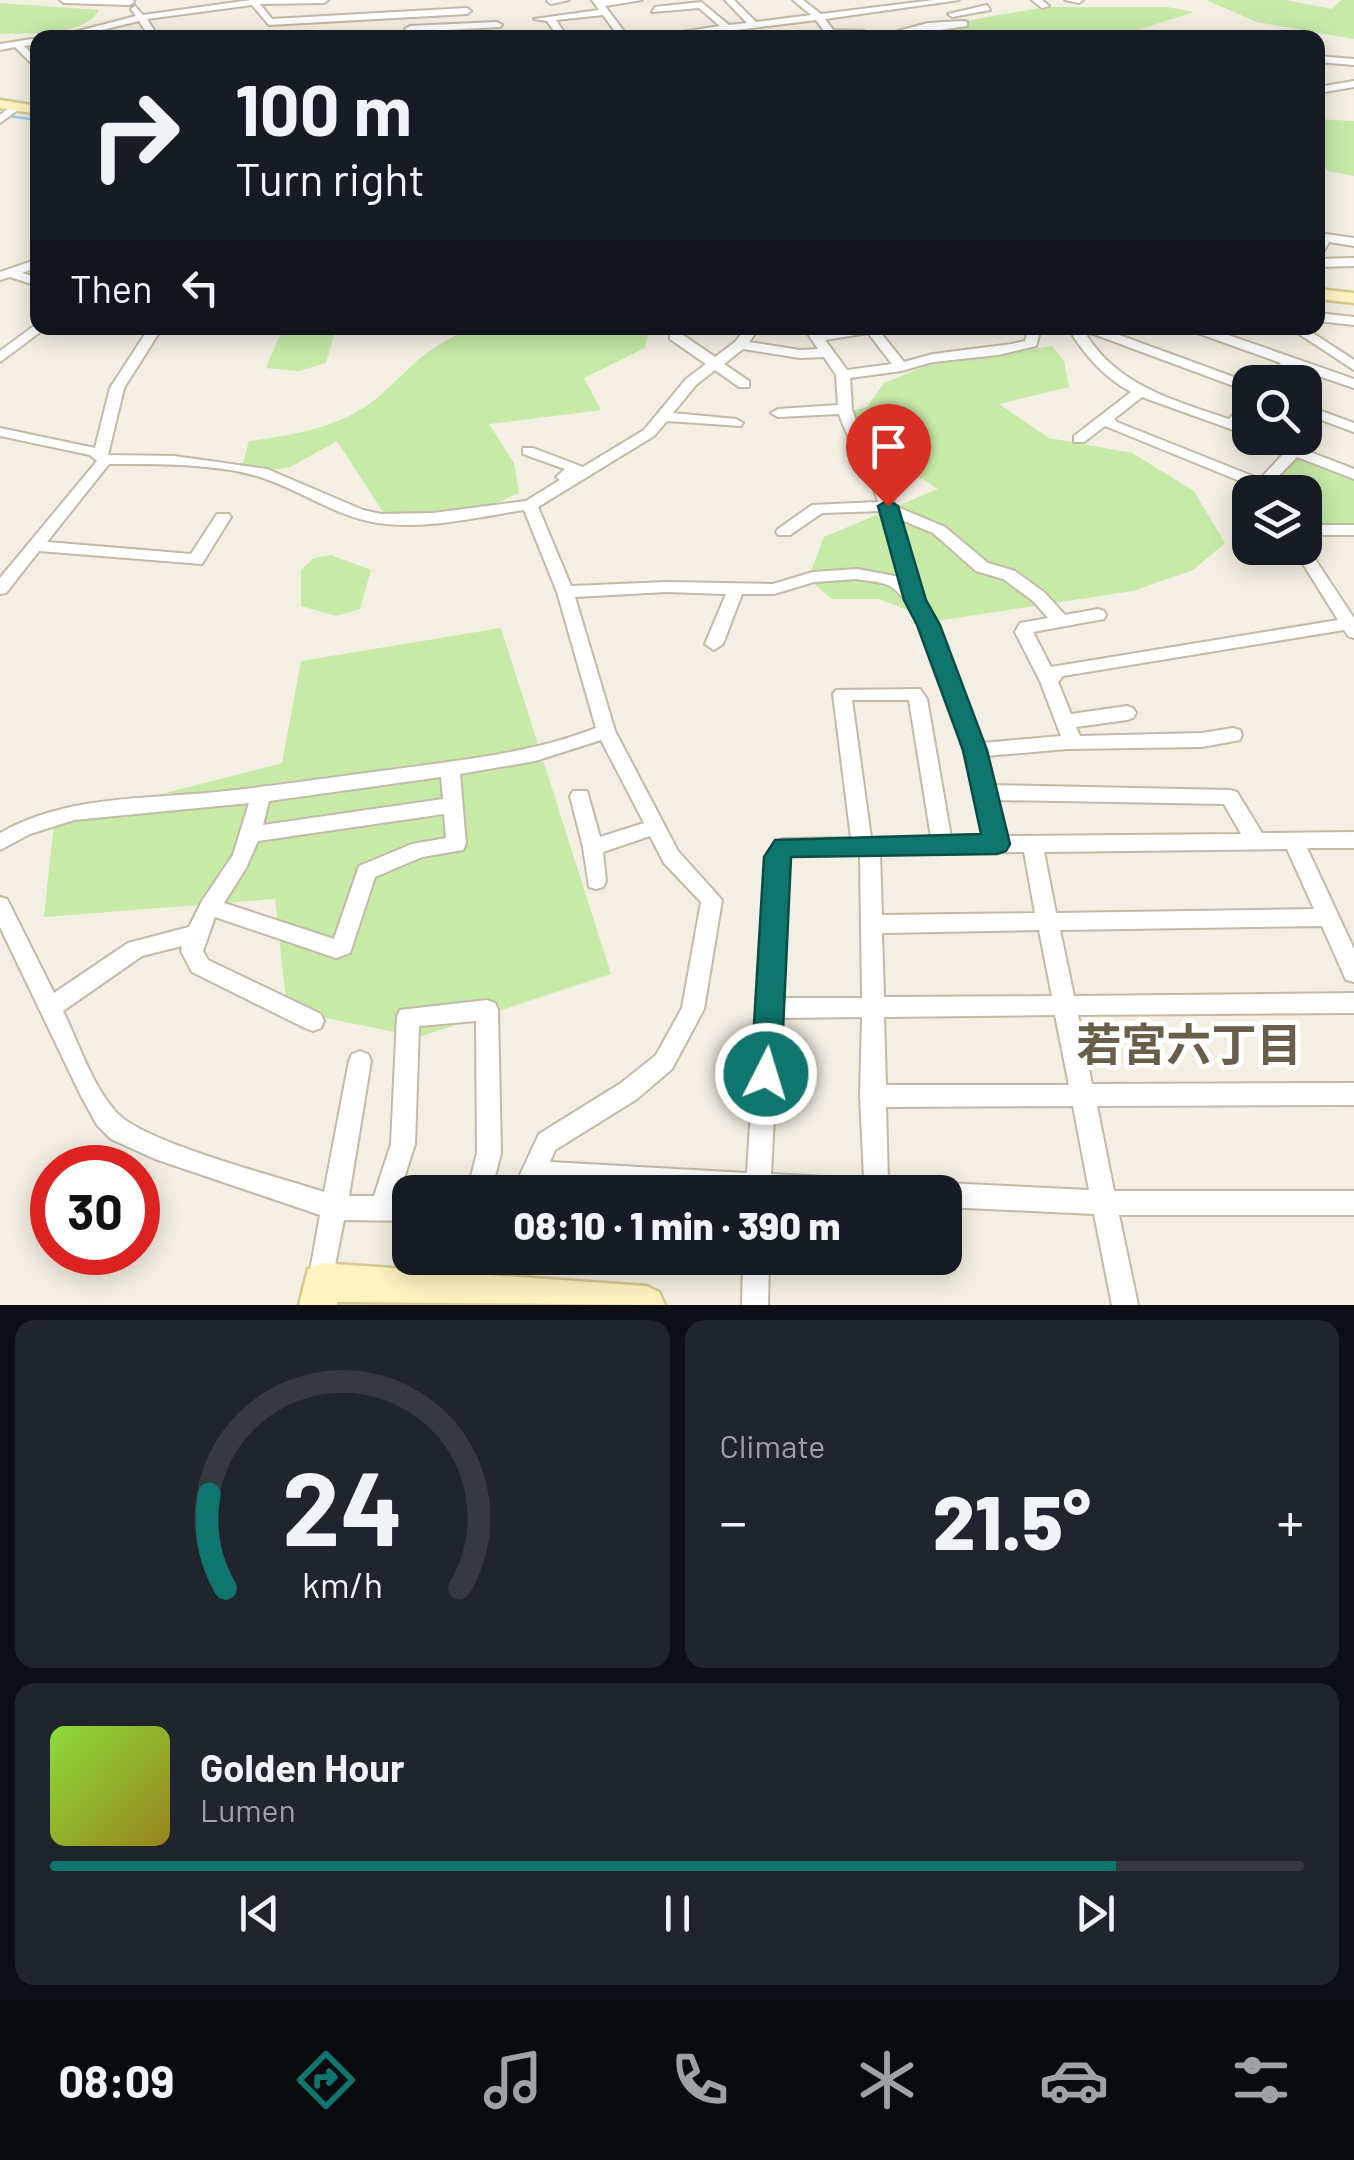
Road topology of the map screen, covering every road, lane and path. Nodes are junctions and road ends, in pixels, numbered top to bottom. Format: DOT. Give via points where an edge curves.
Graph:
graph roads {
  1 [pos="64,0"];
  2 [pos="210,0"];
  3 [pos="272,0"];
  4 [pos="328,0"];
  5 [pos="565,0"];
  6 [pos="638,0"];
  7 [pos="646,0"];
  8 [pos="729,0"];
  9 [pos="798,0"];
  10 [pos="955,0"];
  11 [pos="1068,0"];
  12 [pos="1079,0"];
  13 [pos="130,1"];
  14 [pos="551,1"];
  15 [pos="254,2"];
  16 [pos="920,2"];
  17 [pos="234,4"];
  18 [pos="600,5"];
  19 [pos="467,6"];
  20 [pos="902,6"];
  21 [pos="987,8"];
  22 [pos="655,10"];
  23 [pos="968,11"];
  24 [pos="952,14"];
  25 [pos="141,18"];
  26 [pos="329,19"];
  27 [pos="497,24"];
  28 [pos="754,24"];
  29 [pos="964,24"];
  30 [pos="726,27"];
  31 [pos="827,28"];
  32 [pos="865,28"];
  33 [pos="931,28"];
  34 [pos="90,30"];
  35 [pos="149,30"];
  36 [pos="410,30"];
  37 [pos="466,30"];
  38 [pos="556,30"];
  39 [pos="618,30"];
  40 [pos="672,30"];
  41 [pos="710,30"];
  42 [pos="920,30"];
  43 [pos="30,42"];
  44 [pos="18,44"];
  45 [pos="0,48"];
  46 [pos="30,57"];
  47 [pos="1325,60"];
  48 [pos="1354,62"];
  49 [pos="1354,84"];
  50 [pos="1325,89"];
  51 [pos="0,104"];
  52 [pos="18,107"];
  53 [pos="30,109"];
  54 [pos="0,120"];
  55 [pos="1325,240"];
  56 [pos="1354,242"];
  57 [pos="1325,262"];
  58 [pos="1354,262"];
  59 [pos="30,267"];
  60 [pos="6,275"];
  61 [pos="1325,295"];
  62 [pos="1354,298"];
  63 [pos="1325,318"];
  64 [pos="1354,321"];
  65 [pos="30,334"];
  66 [pos="150,335"];
  67 [pos="747,335"];
  68 [pos="815,335"];
  69 [pos="875,335"];
  70 [pos="1033,335"];
  71 [pos="1081,335"];
  72 [pos="1106,335"];
  73 [pos="1223,335"];
  74 [pos="1308,335"];
  75 [pos="675,336"];
  76 [pos="740,344"];
  77 [pos="826,353"];
  78 [pos="0,358"];
  79 [pos="1290,361"];
  80 [pos="1286,365"];
  81 [pos="715,366"];
  82 [pos="1354,366"];
  83 [pos="901,367"];
  84 [pos="843,375"];
  85 [pos="1232,381"];
  86 [pos="744,384"];
  87 [pos="1354,384"];
  88 [pos="1142,390"];
  89 [pos="845,409"];
  90 [pos="778,413"];
  91 [pos="664,416"];
  92 [pos="1322,416"];
  93 [pos="1106,419"];
  94 [pos="736,423"];
  95 [pos="1232,425"];
  96 [pos="1354,428"];
  97 [pos="0,432"];
  98 [pos="1079,439"];
  99 [pos="528,451"];
  100 [pos="1292,455"];
  101 [pos="1305,455"];
  102 [pos="103,457"];
  103 [pos="1354,474"];
  104 [pos="1275,475"];
  105 [pos="1232,476"];
  106 [pos="530,506"];
  107 [pos="888,507"];
  108 [pos="223,517"];
  109 [pos="1322,530"];
  110 [pos="1354,530"];
  111 [pos="784,532"];
  112 [pos="36,546"];
  113 [pos="1312,565"];
  114 [pos="0,588"];
  115 [pos="736,589"];
  116 [pos="565,592"];
  117 [pos="915,600"];
  118 [pos="1098,615"];
  119 [pos="1060,620"];
  120 [pos="1351,628"];
  121 [pos="714,644"];
  122 [pos="1049,681"];
  123 [pos="1127,714"];
  124 [pos="1065,722"];
  125 [pos="606,731"];
  126 [pos="1233,735"];
  127 [pos="1069,743"];
  128 [pos="975,750"];
  129 [pos="450,768"];
  130 [pos="986,792"];
  131 [pos="261,796"];
  132 [pos="580,796"];
  133 [pos="453,806"];
  134 [pos="653,828"];
  135 [pos="248,835"];
  136 [pos="1354,840"];
  137 [pos="1256,841"];
  138 [pos="1294,841"];
  139 [pos="0,842"];
  140 [pos="997,844"];
  141 [pos="1032,844"];
  142 [pos="942,845"];
  143 [pos="866,846"];
  144 [pos="594,847"];
  145 [pos="596,881"];
  146 [pos="0,904"];
  147 [pos="209,907"];
  148 [pos="1328,917"];
  149 [pos="1048,921"];
  150 [pos="872,924"];
  151 [pos="195,934"];
  152 [pos="1354,973"];
  153 [pos="1354,1003"];
  154 [pos="1065,1005"];
  155 [pos="52,1006"];
  156 [pos="870,1007"];
  157 [pos="772,1008"];
  158 [pos="313,1021"];
  159 [pos="360,1061"];
  160 [pos="1354,1094"];
  161 [pos="1082,1095"];
  162 [pos="872,1096"];
  163 [pos="393,1175"];
  164 [pos="484,1175"];
  165 [pos="532,1175"];
  166 [pos="759,1175"];
  167 [pos="875,1175"];
  168 [pos="392,1178"];
  169 [pos="962,1196"];
  170 [pos="1354,1203"];
  171 [pos="1105,1204"];
  172 [pos="383,1206"];
  173 [pos="392,1207"];
  174 [pos="335,1208"];
  175 [pos="756,1275"];
  176 [pos="319,1293"];
  177 [pos="646,1305"];
  178 [pos="755,1305"];
  179 [pos="1125,1305"];
  1 -- 13 [label="street"];
  2 -- 17 [label="street"];
  3 -- 4 [label="street"];
  3 -- 15 [label="street"];
  4 -- 26 [label="street"];
  5 -- 14 [label="street"];
  6 -- 18 [label="street"];
  7 -- 22 [label="street"];
  8 -- 28 [label="street"];
  9 -- 31 [label="street"];
  10 -- 16 [label="street"];
  10 -- 23 [label="street"];
  11 -- 12 [label="street"];
  13 -- 25 [label="street"];
  15 -- 17 [label="street"];
  15 -- 26 [label="street" via="269,22"];
  16 -- 20 [label="street"];
  17 -- 25 [label="street"];
  18 -- 38 [label="street" via="544,18"];
  18 -- 39 [label="street"];
  19 -- 26 [label="street"];
  19 -- 37 [label="street"];
  20 -- 31 [label="street"];
  20 -- 33 [label="street"];
  21 -- 23 [label="street"];
  22 -- 30 [label="street" via="701,4"];
  22 -- 40 [label="street"];
  23 -- 24 [label="street"];
  25 -- 34 [label="street"];
  25 -- 35 [label="street"];
  27 -- 37 [label="street"];
  28 -- 30 [label="street"];
  28 -- 31 [label="street"];
  29 -- 33 [label="street"];
  30 -- 41 [label="street"];
  31 -- 32 [label="street"];
  33 -- 42 [label="street"];
  36 -- 37 [label="street"];
  43 -- 44 [label="street"];
  44 -- 45 [label="street"];
  44 -- 46 [label="street"];
  47 -- 48 [label="street"];
  49 -- 50 [label="street"];
  51 -- 52 [label="street"];
  52 -- 53 [label="street"];
  52 -- 54 [label="street"];
  55 -- 56 [label="street"];
  57 -- 58 [label="street"];
  59 -- 60 [label="street"];
  61 -- 62 [label="street"];
  63 -- 64 [label="street"];
  65 -- 78 [label="street"];
  66 -- 102 [label="street" via="117,388"];
  67 -- 76 [label="street"];
  68 -- 77 [label="street"];
  69 -- 83 [label="street"];
  70 -- 83 [label="street" via="1012,350 926,356"];
  71 -- 88 [label="street" via="1094,363"];
  72 -- 85 [label="street"];
  73 -- 79 [label="street"];
  74 -- 82 [label="street"];
  75 -- 81 [label="street"];
  76 -- 77 [label="street"];
  76 -- 81 [label="street"];
  77 -- 84 [label="street"];
  79 -- 80 [label="street"];
  79 -- 87 [label="street"];
  81 -- 86 [label="street"];
  81 -- 91 [label="street"];
  83 -- 84 [label="street"];
  84 -- 89 [label="street"];
  88 -- 93 [label="street"];
  88 -- 95 [label="street"];
  89 -- 90 [label="street"];
  89 -- 107 [label="street"];
  91 -- 94 [label="street"];
  91 -- 106 [label="street" via="648,433"];
  92 -- 96 [label="street"];
  93 -- 98 [label="street"];
  93 -- 105 [label="street"];
  97 -- 102 [label="street"];
  99 -- 106 [label="street" via="576,468"];
  100 -- 104 [label="street"];
  101 -- 103 [label="street"];
  102 -- 106 [label="street" via="267,474 381,519"];
  102 -- 112 [label="street"];
  106 -- 116 [label="street"];
  107 -- 111 [label="street" via="818,508"];
  107 -- 117 [label="street"];
  107 -- 119 [label="street" via="939,530 982,567 1026,586"];
  108 -- 112 [label="street" via="196,560"];
  109 -- 110 [label="street"];
  112 -- 114 [label="street"];
  113 -- 120 [label="street"];
  115 -- 116 [label="street"];
  115 -- 117 [label="street" via="857,574 895,582"];
  115 -- 121 [label="street"];
  116 -- 125 [label="street"];
  117 -- 128 [label="street"];
  118 -- 119 [label="street"];
  119 -- 122 [label="street" via="1032,624 1024,632"];
  120 -- 122 [label="street" via="1057,672"];
  122 -- 124 [label="street"];
  123 -- 124 [label="street"];
  124 -- 127 [label="street"];
  125 -- 129 [label="street" via="550,753"];
  125 -- 134 [label="street"];
  126 -- 127 [label="street"];
  127 -- 128 [label="street"];
  128 -- 130 [label="street"];
  129 -- 131 [label="street"];
  129 -- 133 [label="street"];
  130 -- 137 [label="street" via="1230,797"];
  130 -- 140 [label="street"];
  131 -- 135 [label="street"];
  131 -- 139 [label="street" via="62,814 28,823"];
  132 -- 144 [label="street"];
  133 -- 135 [label="street"];
  133 -- 147 [label="street" via="456,844 366,872 342,948"];
  134 -- 144 [label="street"];
  134 -- 165 [label="street" via="670,857 712,900 693,1009 664,1062 547,1142"];
  135 -- 147 [label="street" via="241,860"];
  136 -- 138 [label="street"];
  137 -- 138 [label="street"];
  137 -- 141 [label="street"];
  138 -- 148 [label="street"];
  140 -- 141 [label="street"];
  140 -- 142 [label="street"];
  141 -- 149 [label="street"];
  142 -- 143 [label="street"];
  142 -- 143 [label="street" via="918,699 914,693 842,694"];
  143 -- 150 [label="street"];
  143 -- 157 [label="street" via="784,847 777,857"];
  144 -- 145 [label="street"];
  146 -- 155 [label="street"];
  147 -- 151 [label="street"];
  148 -- 149 [label="street"];
  148 -- 152 [label="street"];
  149 -- 150 [label="street"];
  149 -- 154 [label="street"];
  150 -- 156 [label="street"];
  151 -- 155 [label="street" via="126,955"];
  151 -- 158 [label="street" via="192,951 200,966"];
  153 -- 154 [label="street"];
  154 -- 156 [label="street"];
  154 -- 161 [label="street"];
  155 -- 174 [label="street" via="105,1117 119,1131"];
  156 -- 157 [label="street"];
  156 -- 162 [label="street"];
  157 -- 166 [label="street"];
  159 -- 174 [label="street"];
  160 -- 161 [label="street"];
  161 -- 162 [label="street"];
  161 -- 171 [label="street"];
  162 -- 167 [label="street"];
  163 -- 164 [label="street" via="403,1144 408,1016 487,1010"];
  168 -- 172 [label="street"];
  169 -- 171 [label="street"];
  170 -- 171 [label="street"];
  171 -- 179 [label="street"];
  172 -- 173 [label="street"];
  172 -- 174 [label="street"];
  174 -- 176 [label="street"];
  175 -- 178 [label="street"];
  176 -- 177 [label="street"];
}
